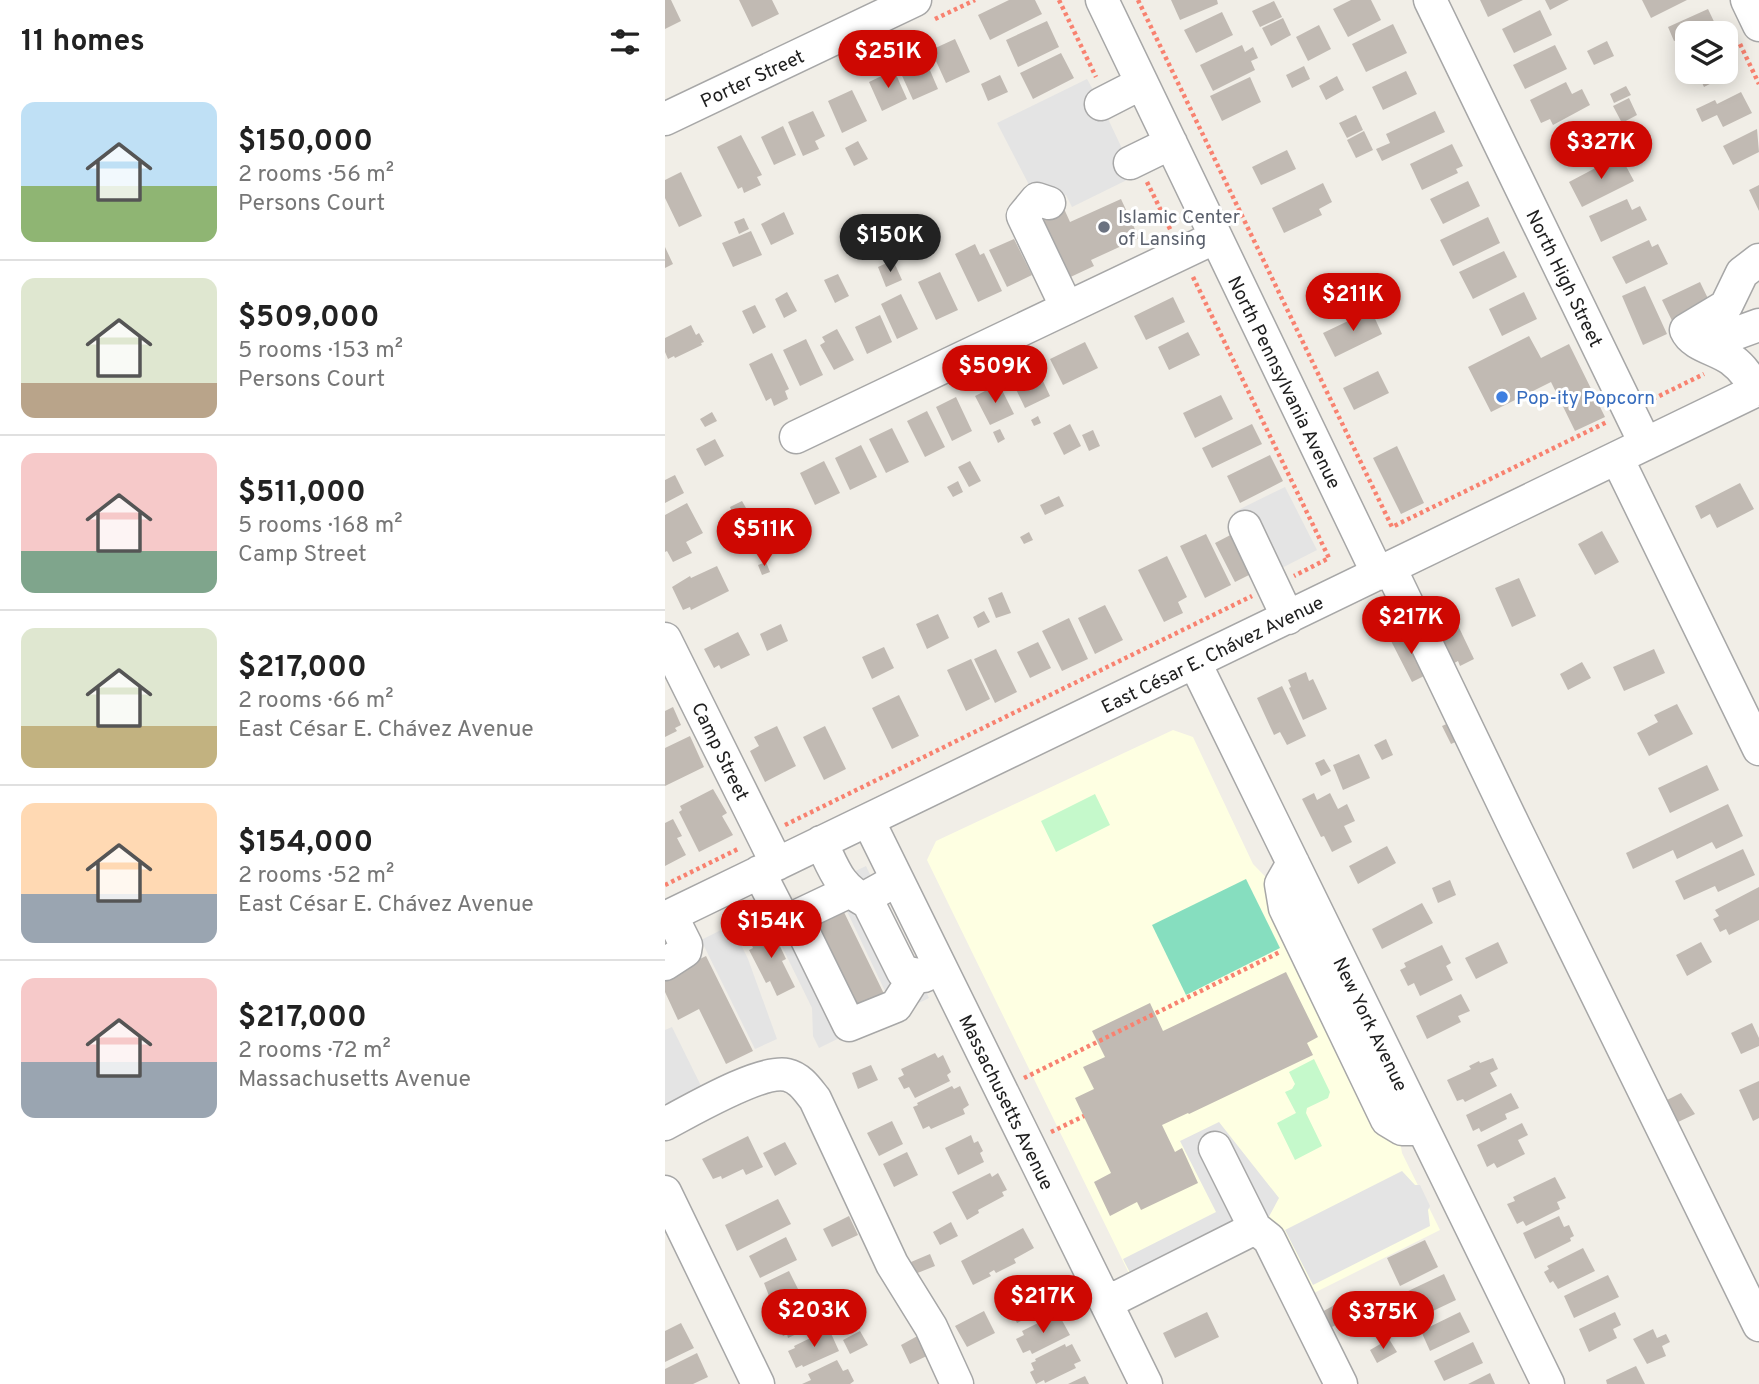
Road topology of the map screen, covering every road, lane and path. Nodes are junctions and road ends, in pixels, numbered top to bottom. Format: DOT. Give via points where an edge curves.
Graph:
graph roads {
  1 [pos="915,0"];
  2 [pos="1102,0"];
  3 [pos="1138,0"];
  4 [pos="1430,0"];
  5 [pos="1747,0"];
  6 [pos="1759,25"];
  7 [pos="1142,83"];
  8 [pos="1101,104"];
  9 [pos="665,119"];
  10 [pos="1171,143"];
  11 [pos="1130,163"];
  12 [pos="1049,203"];
  13 [pos="1216,237"];
  14 [pos="1759,260"];
  15 [pos="1067,308"];
  16 [pos="1759,325"];
  17 [pos="1704,345"];
  18 [pos="1733,360"];
  19 [pos="1757,389"];
  20 [pos="1629,411"];
  21 [pos="796,436"];
  22 [pos="1645,443"];
  23 [pos="1617,458"];
  24 [pos="1245,527"];
  25 [pos="1329,558"];
  26 [pos="1384,571"];
  27 [pos="1273,586"];
  28 [pos="1288,618"];
  29 [pos="665,639"];
  30 [pos="1195,663"];
  31 [pos="1759,749"];
  32 [pos="869,776"];
  33 [pos="872,782"];
  34 [pos="868,820"];
  35 [pos="821,842"];
  36 [pos="766,857"];
  37 [pos="897,880"];
  38 [pos="665,885"];
  39 [pos="858,897"];
  40 [pos="668,917"];
  41 [pos="796,917"];
  42 [pos="1289,947"];
  43 [pos="665,964"];
  44 [pos="928,971"];
  45 [pos="1017,1081"];
  46 [pos="669,1112"];
  47 [pos="1084,1116"];
  48 [pos="1044,1136"];
  49 [pos="1215,1147"];
  50 [pos="665,1192"];
  51 [pos="1255,1228"];
  52 [pos="1106,1303"];
  53 [pos="1759,1325"];
  54 [pos="758,1384"];
  55 [pos="957,1384"];
  56 [pos="1146,1384"];
  57 [pos="1341,1384"];
  58 [pos="1548,1384"];
  1 -- 9 [label="street, Porter Street"];
  2 -- 7 [label="street, North Pennsylvania Avenue"];
  3 -- 20 [label="path" via="1392,527"];
  4 -- 20 [label="street, North High Street"];
  5 -- 6 [label="street"];
  7 -- 8 [label="street"];
  7 -- 10 [label="street, North Pennsylvania Avenue"];
  10 -- 11 [label="street"];
  10 -- 13 [label="street, North Pennsylvania Avenue"];
  12 -- 15 [label="street" via="1037,199 1023,216"];
  13 -- 15 [label="street"];
  13 -- 26 [label="street, North Pennsylvania Avenue"];
  14 -- 17 [label="street" via="1742,273 1726,306 1686,330"];
  15 -- 21 [label="street"];
  16 -- 17 [label="street"];
  17 -- 18 [label="street"];
  18 -- 19 [label="street"];
  18 -- 20 [label="path"];
  19 -- 22 [label="street, East César E. Chávez Avenue"];
  20 -- 22 [label="street, North High Street"];
  22 -- 23 [label="street, East César E. Chávez Avenue"];
  23 -- 26 [label="street, East César E. Chávez Avenue"];
  23 -- 31 [label="street"];
  24 -- 27 [label="street"];
  25 -- 27 [label="path"];
  26 -- 28 [label="street, East César E. Chávez Avenue"];
  26 -- 53 [label="street, North Pennsylvania Avenue"];
  27 -- 28 [label="street"];
  27 -- 33 [label="path"];
  28 -- 30 [label="street, East César E. Chávez Avenue"];
  29 -- 36 [label="street, Camp Street"];
  30 -- 34 [label="street, East César E. Chávez Avenue"];
  30 -- 58 [label="street, New York Avenue"];
  32 -- 33 [label="path"];
  33 -- 36 [label="path"];
  34 -- 35 [label="street, East César E. Chávez Avenue"];
  34 -- 37 [label="street, Massachusetts Avenue"];
  35 -- 36 [label="street, East César E. Chávez Avenue"];
  35 -- 39 [label="street" via="841,881"];
  36 -- 38 [label="path"];
  36 -- 40 [label="street, East César E. Chávez Avenue"];
  36 -- 41 [label="street, Camp Street" via="779,911 791,919"];
  37 -- 39 [label="street"];
  37 -- 44 [label="street, Massachusetts Avenue"];
  39 -- 41 [label="street"];
  39 -- 44 [label="street" via="903,972"];
  40 -- 43 [label="street" via="686,945 685,951"];
  41 -- 44 [label="street" via="849,1026 896,1006"];
  42 -- 45 [label="path"];
  44 -- 52 [label="street, Massachusetts Avenue"];
  46 -- 55 [label="street" via="770,1075 786,1075 802,1083 815,1099 892,1264"];
  47 -- 48 [label="path"];
  49 -- 51 [label="street"];
  50 -- 54 [label="street"];
  51 -- 52 [label="street"];
  51 -- 57 [label="street" via="1269,1238"];
  52 -- 56 [label="street, Massachusetts Avenue"];
}
